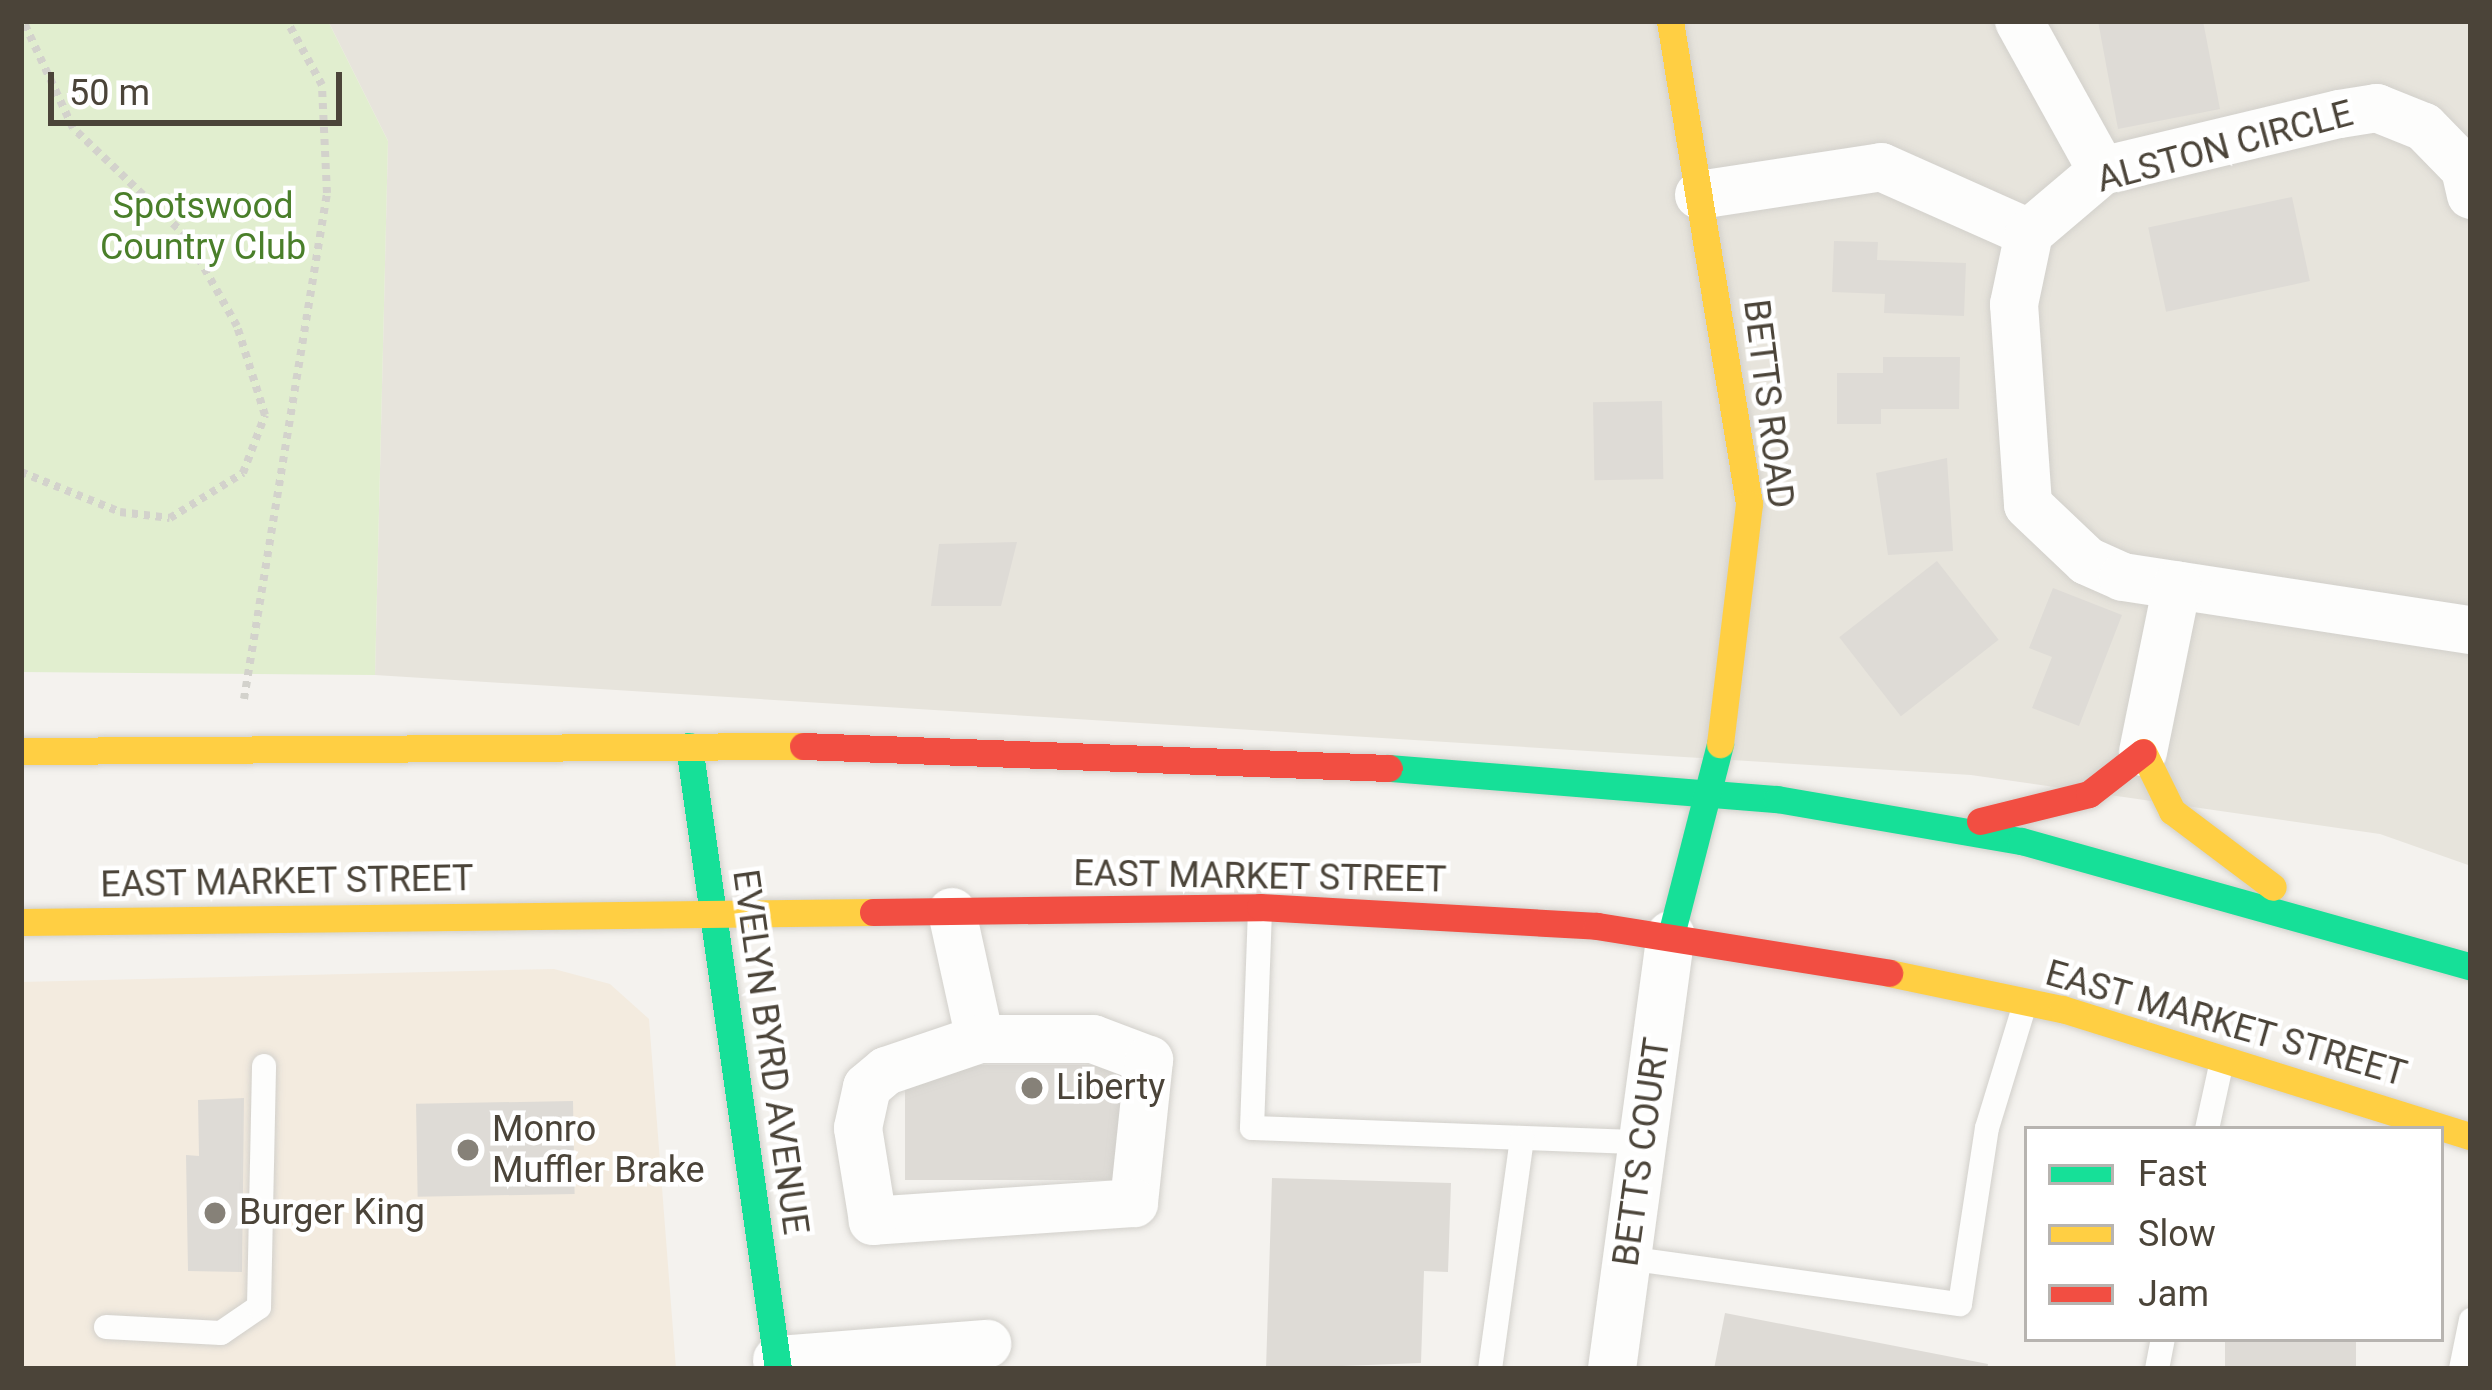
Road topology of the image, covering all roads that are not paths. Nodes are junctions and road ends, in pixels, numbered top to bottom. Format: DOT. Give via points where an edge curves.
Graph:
graph roads {
  1 [pos="1670,21"];
  2 [pos="2019,21"];
  3 [pos="2102,171"];
  4 [pos="1699,195"];
  5 [pos="2471,195"];
  6 [pos="2029,233"];
  7 [pos="2177,585"];
  8 [pos="2471,630"];
  9 [pos="688,746"];
  10 [pos="21,751"];
  11 [pos="2143,752"];
  12 [pos="1709,790"];
  13 [pos="1916,821"];
  14 [pos="1260,907"];
  15 [pos="713,910"];
  16 [pos="952,912"];
  17 [pos="2330,921"];
  18 [pos="21,922"];
  19 [pos="1672,935"];
  20 [pos="2471,967"];
  21 [pos="2025,1001"];
  22 [pos="980,1039"];
  23 [pos="2223,1054"];
  24 [pos="264,1066"];
  25 [pos="2208,1126"];
  26 [pos="2441,1126"];
  27 [pos="1522,1138"];
  28 [pos="1643,1142"];
  29 [pos="1628,1258"];
  30 [pos="2471,1320"];
  31 [pos="106,1328"];
  32 [pos="987,1345"];
  33 [pos="778,1365"];
  34 [pos="1490,1369"];
  35 [pos="1612,1369"];
  36 [pos="2461,1369"];
  1 -- 4 [label="main road, BETTS ROAD"];
  2 -- 3 [label="street"];
  3 -- 5 [label="street, ALSTON CIRCLE" via="2377,109 2424,128 2465,169"];
  3 -- 6 [label="street, ALSTON CIRCLE"];
  4 -- 6 [label="street" via="1881,167"];
  4 -- 12 [label="main road, BETTS ROAD" via="1749,504 1729,710"];
  6 -- 7 [label="street" via="2014,304 2028,505 2087,561"];
  7 -- 8 [label="street"];
  7 -- 11 [label="street"];
  9 -- 10 [label="main road"];
  9 -- 12 [label="main road" via="1402,764"];
  9 -- 15 [label="main road, EVELYN BYRD AVENUE"];
  11 -- 13 [label="main road" via="2108,785 2054,808"];
  11 -- 17 [label="main road" via="2154,789 2188,826"];
  12 -- 13 [label="main road"];
  12 -- 19 [label="main road, BETTS ROAD"];
  13 -- 17 [label="main road"];
  14 -- 16 [label="main road, EAST MARKET STREET"];
  14 -- 19 [label="main road, EAST MARKET STREET"];
  14 -- 27 [label="lane" via="1252,1128"];
  15 -- 16 [label="main road, EAST MARKET STREET"];
  15 -- 18 [label="main road, EAST MARKET STREET"];
  15 -- 33 [label="main road, EVELYN BYRD AVENUE"];
  16 -- 22 [label="street"];
  17 -- 20 [label="main road"];
  19 -- 21 [label="main road, EAST MARKET STREET"];
  19 -- 28 [label="street, BETTS COURT"];
  21 -- 23 [label="main road, EAST MARKET STREET"];
  21 -- 29 [label="lane" via="1987,1128 1960,1304"];
  22 -- 22 [label="street" via="886,1071 867,1087 858,1128 872,1221 1134,1203 1149,1060 1093,1040"];
  23 -- 25 [label="lane"];
  23 -- 26 [label="main road, EAST MARKET STREET"];
  24 -- 31 [label="lane" via="259,1307 221,1333"];
  27 -- 28 [label="lane"];
  27 -- 34 [label="lane"];
  28 -- 29 [label="street, BETTS COURT"];
  29 -- 35 [label="street, BETTS COURT"];
  30 -- 36 [label="lane"];
  32 -- 33 [label="street"];
}
